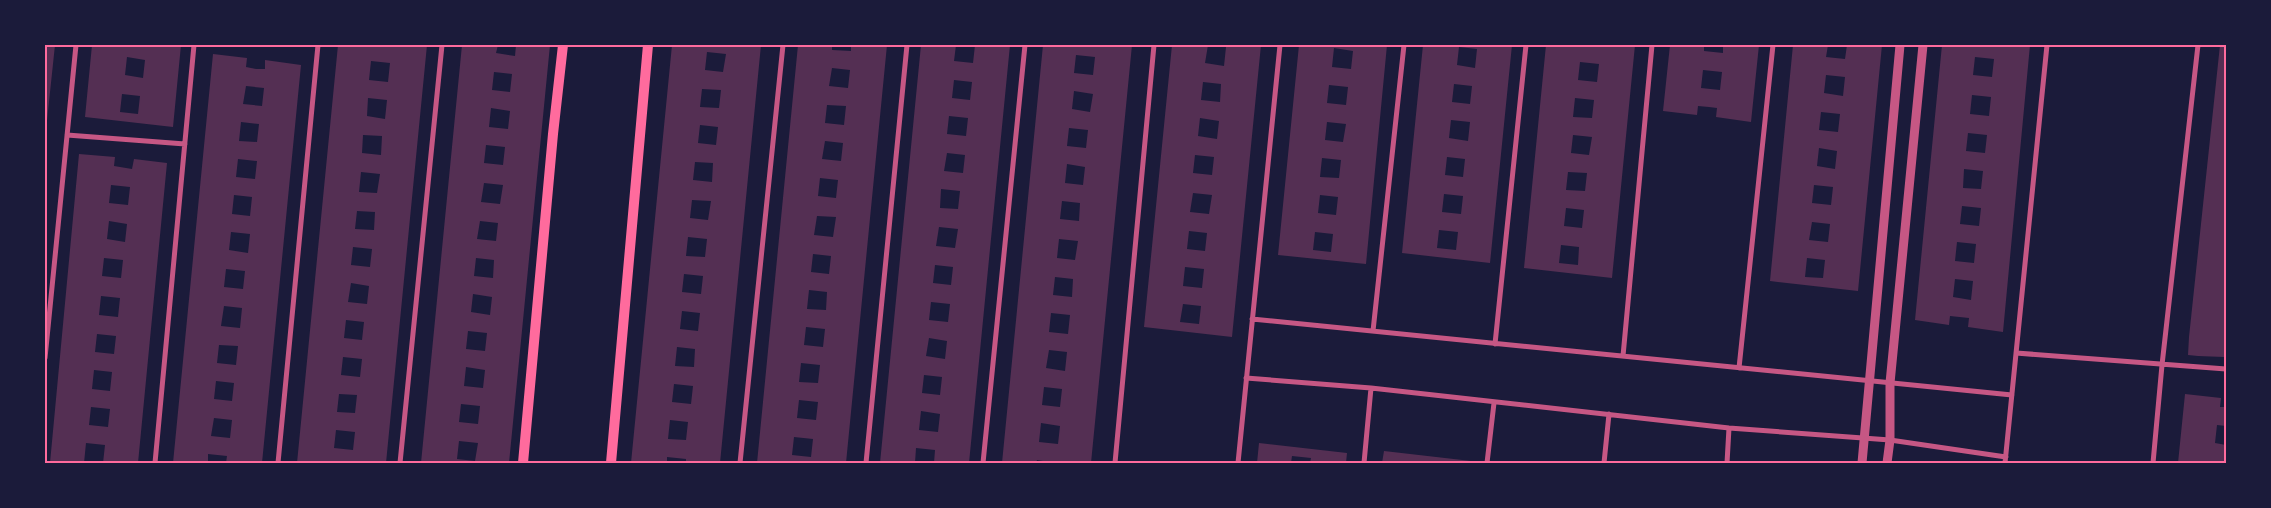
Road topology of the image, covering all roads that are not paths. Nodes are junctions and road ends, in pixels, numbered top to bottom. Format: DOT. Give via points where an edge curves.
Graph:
graph roads {
  1 [pos="76,45"];
  2 [pos="194,45"];
  3 [pos="314,45"];
  4 [pos="318,45"];
  5 [pos="442,45"];
  6 [pos="563,45"];
  7 [pos="648,45"];
  8 [pos="783,45"];
  9 [pos="906,45"];
  10 [pos="1025,45"];
  11 [pos="1154,45"];
  12 [pos="1280,45"];
  13 [pos="1404,45"];
  14 [pos="1526,45"];
  15 [pos="1652,45"];
  16 [pos="1773,45"];
  17 [pos="1900,45"];
  18 [pos="1924,45"];
  19 [pos="2047,45"];
  20 [pos="2198,45"];
  21 [pos="67,135"];
  22 [pos="185,144"];
  23 [pos="1252,319"];
  24 [pos="1373,331"];
  25 [pos="1495,344"];
  26 [pos="2016,353"];
  27 [pos="1623,356"];
  28 [pos="45,358"];
  29 [pos="2162,365"];
  30 [pos="1739,368"];
  31 [pos="2226,368"];
  32 [pos="1246,378"];
  33 [pos="1868,381"];
  34 [pos="1890,383"];
  35 [pos="1371,388"];
  36 [pos="2012,395"];
  37 [pos="1494,403"];
  38 [pos="1608,414"];
  39 [pos="1729,428"];
  40 [pos="1865,438"];
  41 [pos="1890,440"];
  42 [pos="2005,460"];
  43 [pos="155,463"];
  44 [pos="278,463"];
  45 [pos="400,463"];
  46 [pos="523,463"];
  47 [pos="611,463"];
  48 [pos="740,463"];
  49 [pos="866,463"];
  50 [pos="983,463"];
  51 [pos="1115,463"];
  52 [pos="1238,463"];
  53 [pos="1364,463"];
  54 [pos="1487,463"];
  55 [pos="1604,463"];
  56 [pos="1727,463"];
  57 [pos="1862,463"];
  58 [pos="1887,463"];
  59 [pos="2153,463"];
  1 -- 21 [label="street"];
  2 -- 22 [label="street"];
  3 -- 4 [label="street"];
  4 -- 44 [label="street"];
  5 -- 45 [label="street"];
  6 -- 46 [label="main road"];
  7 -- 47 [label="main road"];
  8 -- 48 [label="street"];
  9 -- 49 [label="street"];
  10 -- 50 [label="street"];
  11 -- 51 [label="street"];
  12 -- 23 [label="street"];
  13 -- 24 [label="street"];
  14 -- 25 [label="street"];
  15 -- 27 [label="street"];
  16 -- 30 [label="street"];
  17 -- 33 [label="street"];
  18 -- 34 [label="street"];
  19 -- 26 [label="street"];
  20 -- 29 [label="street"];
  21 -- 22 [label="street"];
  21 -- 28 [label="street"];
  22 -- 43 [label="street"];
  23 -- 24 [label="street"];
  23 -- 32 [label="street"];
  24 -- 25 [label="street"];
  25 -- 27 [label="street"];
  26 -- 29 [label="street"];
  26 -- 36 [label="street"];
  27 -- 30 [label="street"];
  29 -- 31 [label="street"];
  29 -- 59 [label="street"];
  30 -- 33 [label="street"];
  32 -- 35 [label="street"];
  32 -- 52 [label="street"];
  33 -- 34 [label="street"];
  33 -- 40 [label="street"];
  34 -- 36 [label="street"];
  34 -- 41 [label="street"];
  35 -- 37 [label="street"];
  35 -- 53 [label="street"];
  36 -- 42 [label="street"];
  37 -- 38 [label="street"];
  37 -- 54 [label="street"];
  38 -- 39 [label="street"];
  38 -- 55 [label="street"];
  39 -- 40 [label="street"];
  39 -- 56 [label="street"];
  40 -- 41 [label="street"];
  40 -- 57 [label="street"];
  41 -- 42 [label="street"];
  41 -- 58 [label="street"];
}
